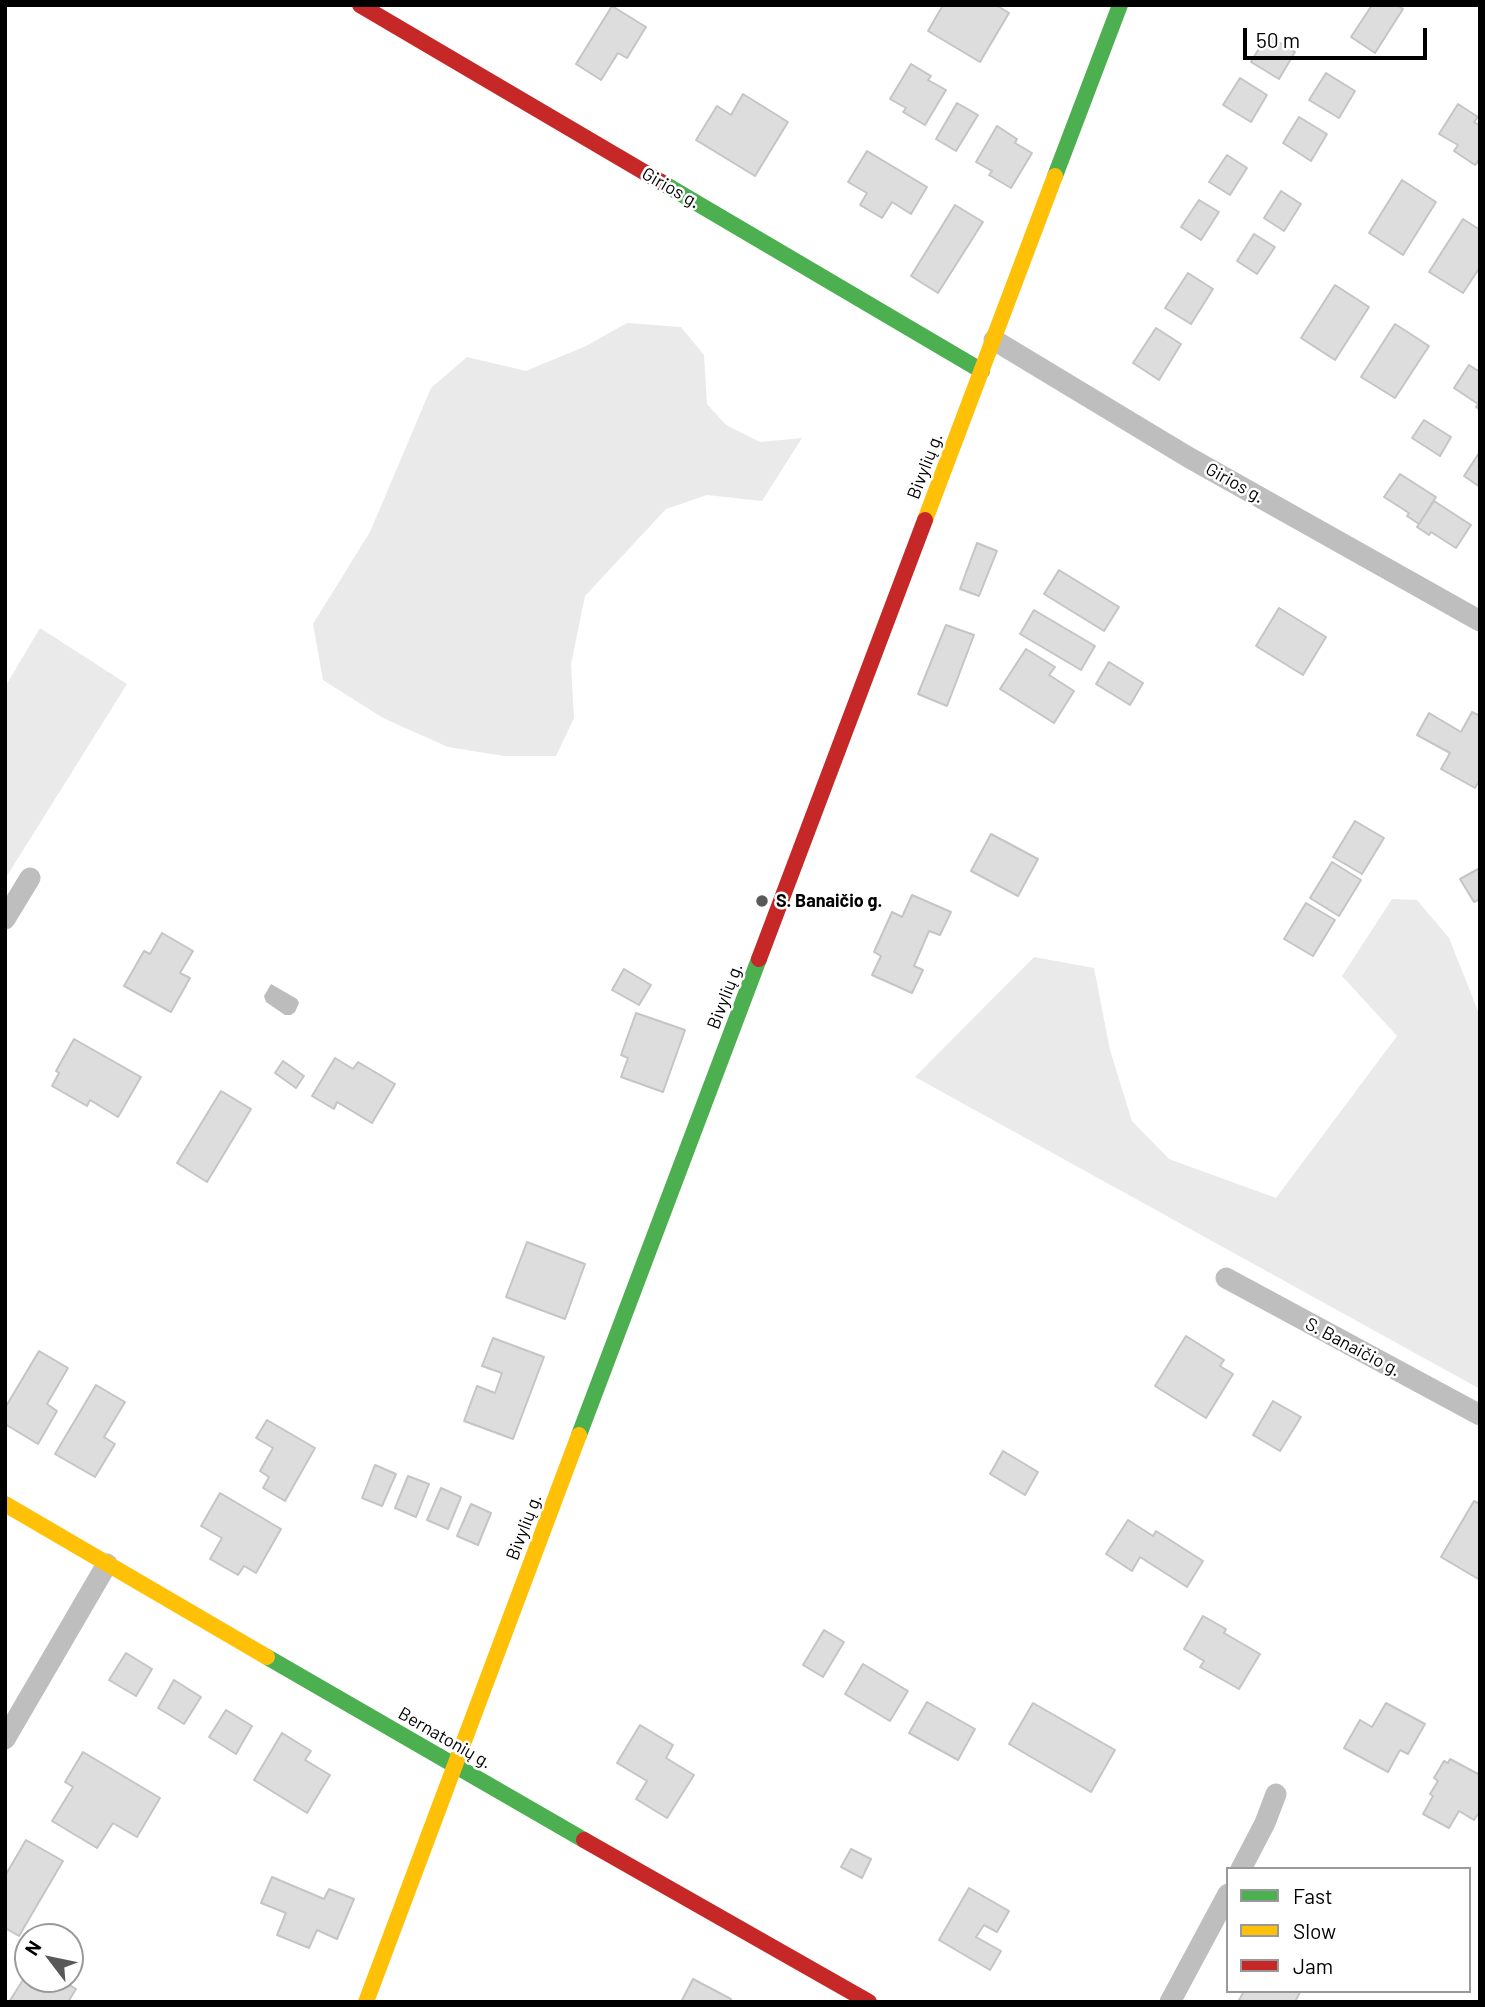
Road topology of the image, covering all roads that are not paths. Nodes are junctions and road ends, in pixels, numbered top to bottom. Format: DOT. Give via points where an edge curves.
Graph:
graph roads {
  1 [pos="360,5"];
  2 [pos="1117,6"];
  3 [pos="994,340"];
  4 [pos="982,371"];
  5 [pos="1480,621"];
  6 [pos="30,878"];
  7 [pos="5,919"];
  8 [pos="1226,1278"];
  9 [pos="1480,1415"];
  10 [pos="5,1504"];
  11 [pos="107,1564"];
  12 [pos="5,1740"];
  13 [pos="454,1766"];
  14 [pos="1276,1794"];
  15 [pos="1242,1867"];
  16 [pos="1226,1898"];
  17 [pos="366,2002"];
  18 [pos="869,2002"];
  19 [pos="1170,2002"];
  1 -- 4 [label="street, Girios g."];
  2 -- 3 [label="street, Bivylių g."];
  3 -- 4 [label="street, Bivylių g."];
  3 -- 5 [label="street, Girios g." via="1188,457"];
  4 -- 13 [label="street, Bivylių g."];
  6 -- 7 [label="street"];
  8 -- 9 [label="street, S. Banaičio g."];
  10 -- 11 [label="street, Bernatonių g."];
  11 -- 12 [label="street"];
  11 -- 13 [label="street, Bernatonių g."];
  13 -- 17 [label="street, Bivylių g."];
  13 -- 18 [label="street, Bernatonių g."];
  14 -- 15 [label="street"];
  16 -- 19 [label="street"];
}
